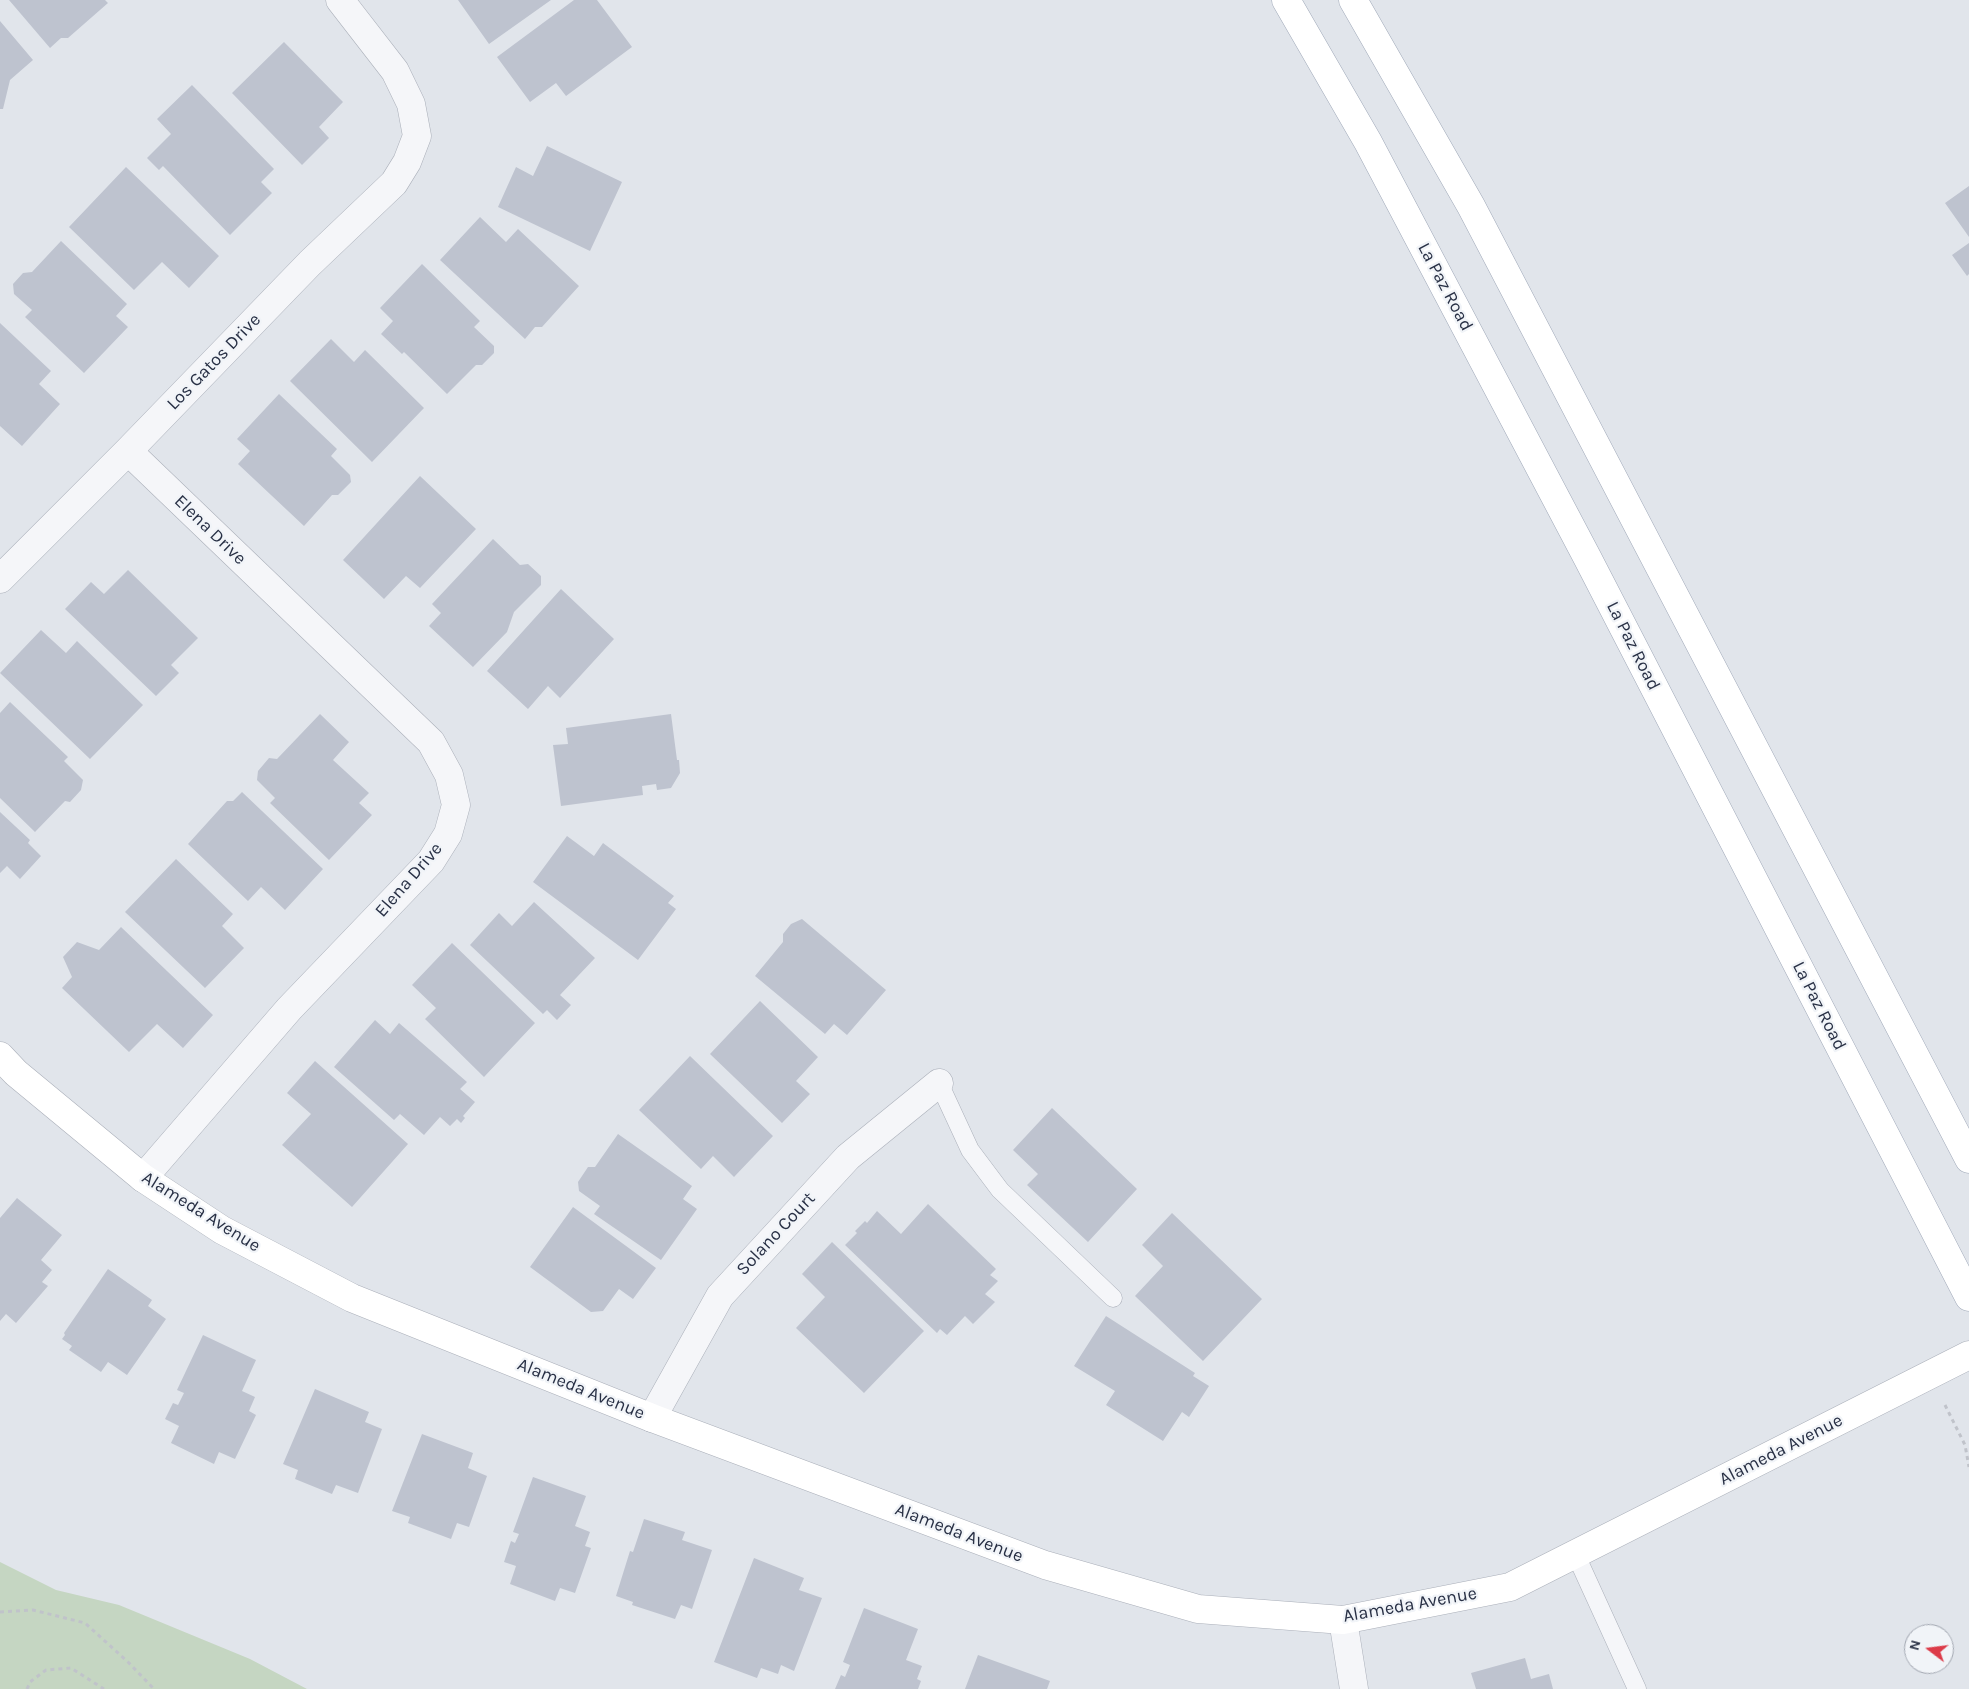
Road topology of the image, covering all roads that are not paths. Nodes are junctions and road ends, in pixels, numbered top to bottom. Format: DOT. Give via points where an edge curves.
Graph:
graph roads {
  1 [pos="340,0"];
  2 [pos="1286,0"];
  3 [pos="1353,0"];
  4 [pos="128,451"];
  5 [pos="0,579"];
  6 [pos="0,1056"];
  7 [pos="939,1083"];
  8 [pos="1969,1159"];
  9 [pos="143,1178"];
  10 [pos="1969,1297"];
  11 [pos="1113,1298"];
  12 [pos="1969,1355"];
  13 [pos="652,1418"];
  14 [pos="1575,1553"];
  15 [pos="1343,1620"];
  16 [pos="1354,1689"];
  17 [pos="1637,1689"];
  1 -- 4 [label="street, Los Gatos Drive" via="395,71 411,104 417,136 408,162 394,182 310,263"];
  2 -- 10 [label="main road, La Paz Road" via="1368,142 1565,515"];
  3 -- 8 [label="main road" via="1471,206"];
  4 -- 5 [label="street, Los Gatos Drive"];
  4 -- 9 [label="street, Elena Drive" via="431,742 450,775 456,805 448,834 431,861 289,1009"];
  6 -- 9 [label="main road, Alameda Avenue" via="16,1073"];
  7 -- 11 [label="lane" via="970,1150 1000,1190"];
  7 -- 13 [label="street, Solano Court" via="848,1157 720,1296"];
  9 -- 13 [label="main road, Alameda Avenue" via="222,1230 352,1298"];
  12 -- 14 [label="main road, Alameda Avenue"];
  13 -- 15 [label="main road, Alameda Avenue" via="1045,1565 1198,1609"];
  14 -- 15 [label="main road, Alameda Avenue" via="1510,1587"];
  14 -- 17 [label="lane"];
  15 -- 16 [label="street"];
}
